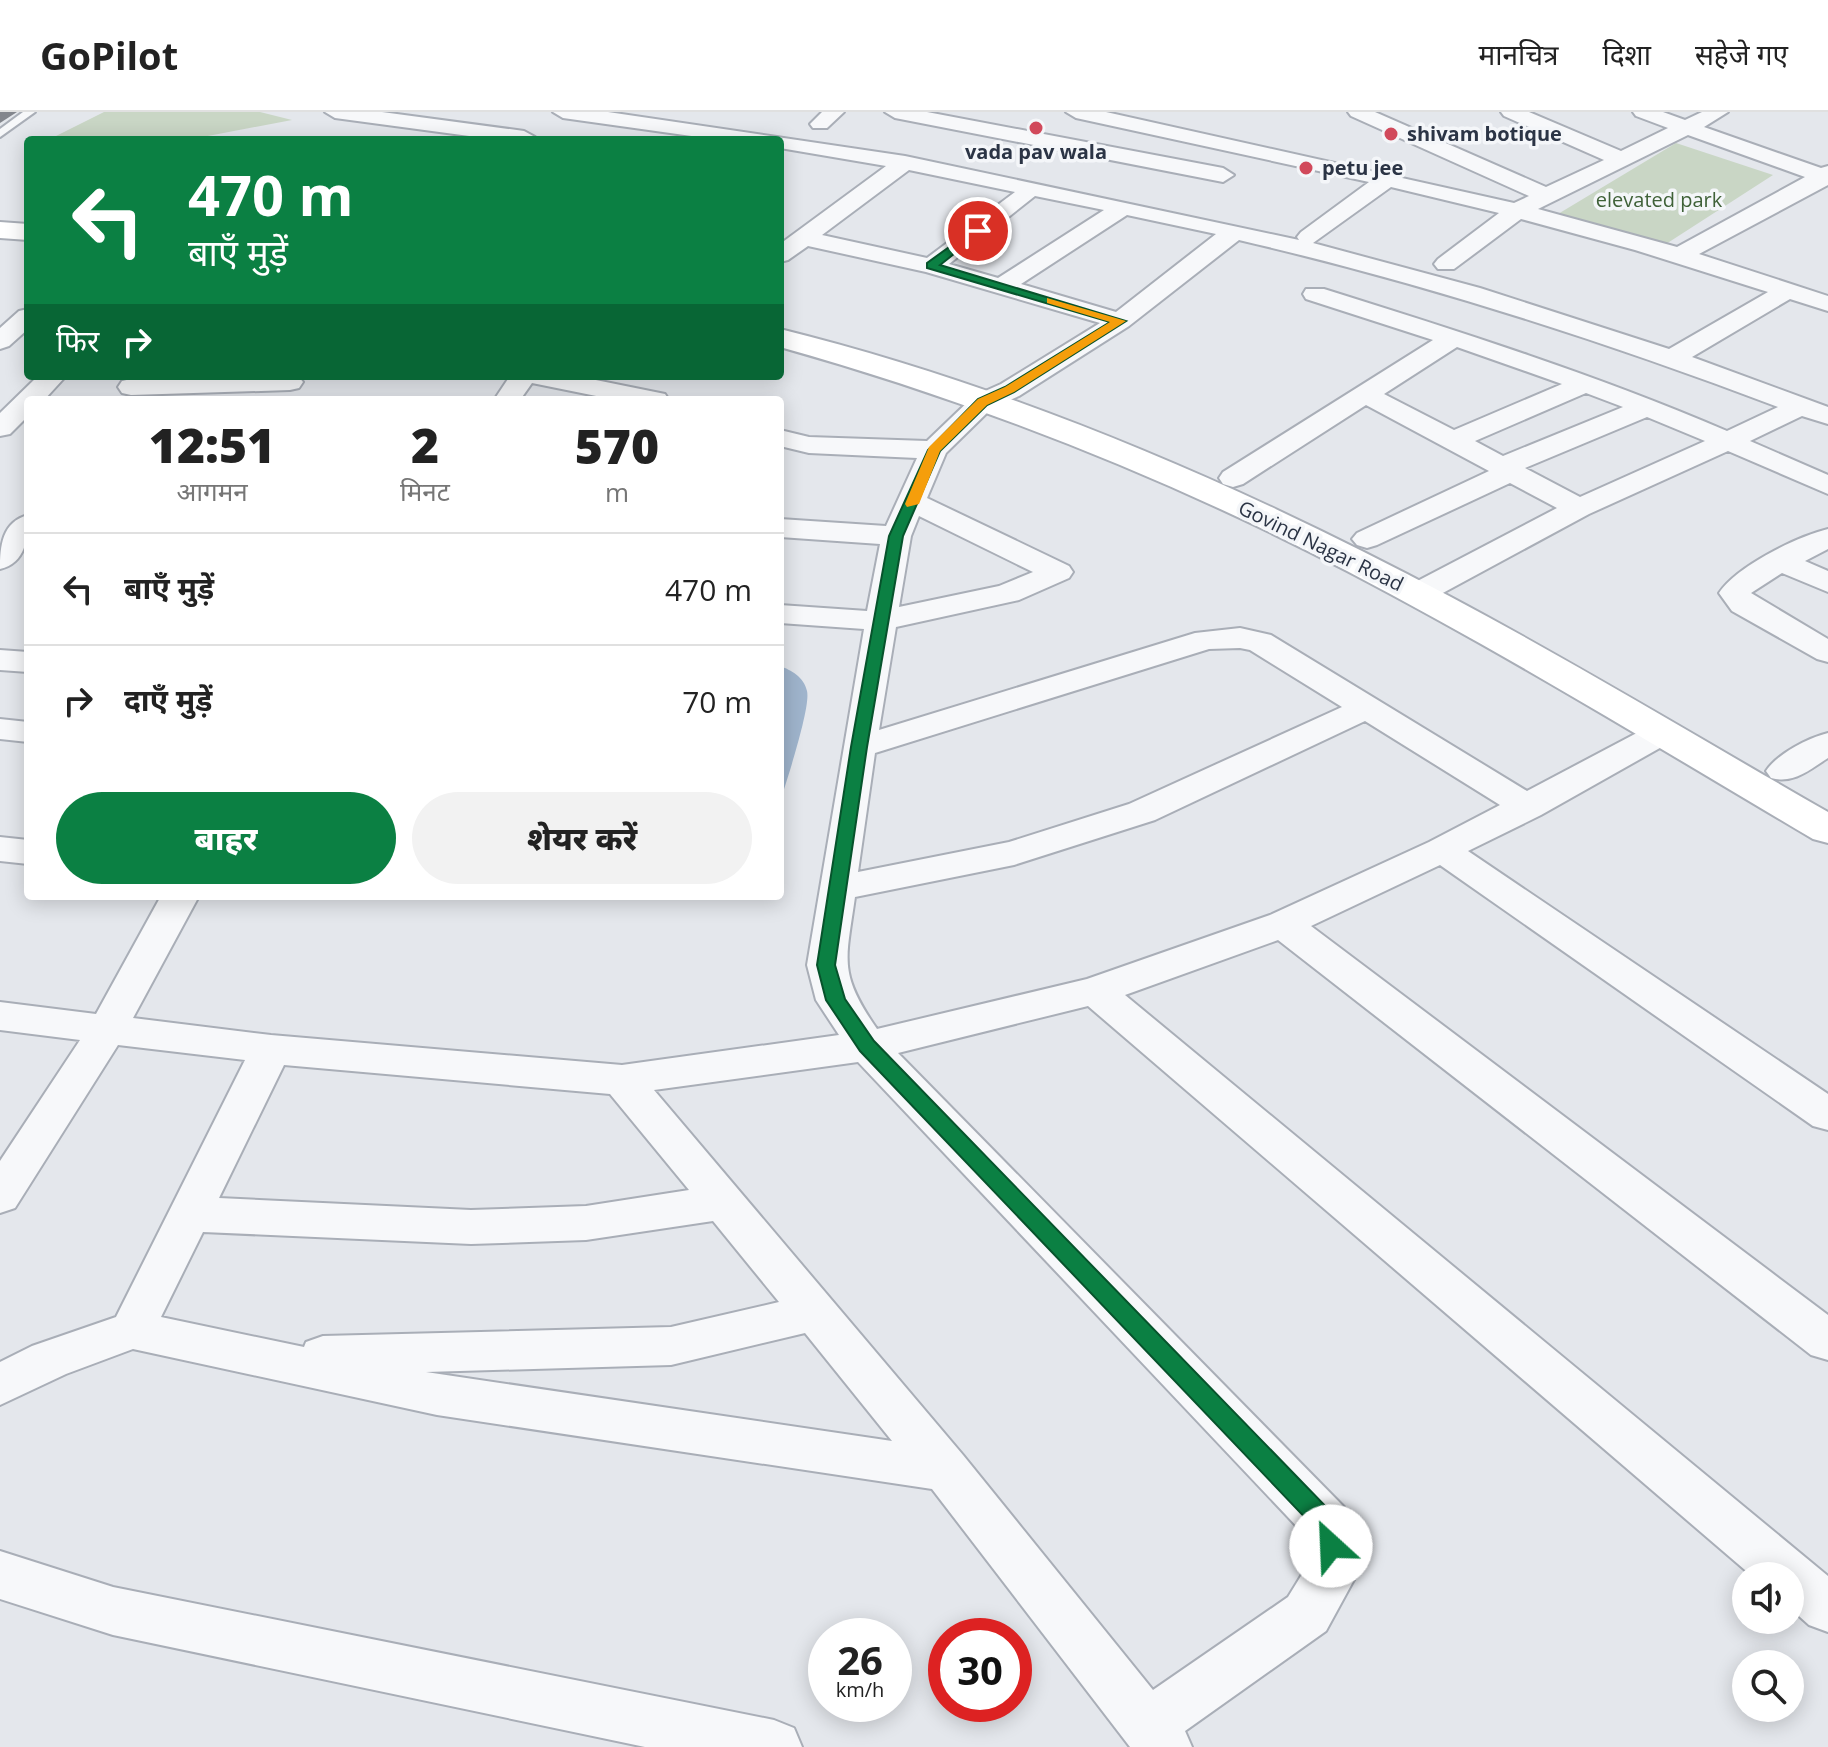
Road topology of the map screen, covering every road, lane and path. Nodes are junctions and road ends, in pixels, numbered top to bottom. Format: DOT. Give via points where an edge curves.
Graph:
graph roads {
  1 [pos="30,112"];
  2 [pos="335,112"];
  3 [pos="563,112"];
  4 [pos="895,112"];
  5 [pos="1076,112"];
  6 [pos="1358,112"];
  7 [pos="1511,112"];
  8 [pos="1643,112"];
  9 [pos="1718,112"];
  10 [pos="436,117"];
  11 [pos="1683,128"];
  12 [pos="0,134"];
  13 [pos="413,136"];
  14 [pos="520,136"];
  15 [pos="737,136"];
  16 [pos="784,143"];
  17 [pos="1255,149"];
  18 [pos="1621,159"];
  19 [pos="905,163"];
  20 [pos="1223,175"];
  21 [pos="1826,176"];
  22 [pos="1387,179"];
  23 [pos="1024,196"];
  24 [pos="1547,196"];
  25 [pos="1123,208"];
  26 [pos="1518,210"];
  27 [pos="0,217"];
  28 [pos="1170,218"];
  29 [pos="24,219"];
  30 [pos="0,230"];
  31 [pos="24,232"];
  32 [pos="1234,232"];
  33 [pos="1309,237"];
  34 [pos="805,238"];
  35 [pos="784,252"];
  36 [pos="1677,257"];
  37 [pos="1446,264"];
  38 [pos="931,266"];
  39 [pos="1828,276"];
  40 [pos="1002,286"];
  41 [pos="1794,292"];
  42 [pos="1315,294"];
  43 [pos="1828,304"];
  44 [pos="784,319"];
  45 [pos="1120,321"];
  46 [pos="1454,338"];
  47 [pos="784,339"];
  48 [pos="1671,359"];
  49 [pos="49,380"];
  50 [pos="556,380"];
  51 [pos="1586,383"];
  52 [pos="294,386"];
  53 [pos="131,388"];
  54 [pos="1365,394"];
  55 [pos="32,396"];
  56 [pos="636,396"];
  57 [pos="996,396"];
  58 [pos="24,404"];
  59 [pos="1649,406"];
  60 [pos="1801,406"];
  61 [pos="1828,416"];
  62 [pos="0,428"];
  63 [pos="784,439"];
  64 [pos="1452,441"];
  65 [pos="1728,441"];
  66 [pos="0,442"];
  67 [pos="24,444"];
  68 [pos="934,450"];
  69 [pos="1506,469"];
  70 [pos="1233,478"];
  71 [pos="1828,485"];
  72 [pos="1579,508"];
  73 [pos="905,519"];
  74 [pos="784,528"];
  75 [pos="1828,538"];
  76 [pos="1367,539"];
  77 [pos="1784,562"];
  78 [pos="1828,583"];
  79 [pos="1432,586"];
  80 [pos="784,614"];
  81 [pos="880,621"];
  82 [pos="1828,652"];
  83 [pos="0,660"];
  84 [pos="24,662"];
  85 [pos="1367,708"];
  86 [pos="0,729"];
  87 [pos="24,732"];
  88 [pos="1662,733"];
  89 [pos="1828,743"];
  90 [pos="859,747"];
  91 [pos="1783,771"];
  92 [pos="1828,797"];
  93 [pos="1528,807"];
  94 [pos="1828,830"];
  95 [pos="0,849"];
  96 [pos="1442,850"];
  97 [pos="24,852"];
  98 [pos="838,888"];
  99 [pos="178,900"];
  100 [pos="1283,924"];
  101 [pos="1095,991"];
  102 [pos="0,1016"];
  103 [pos="107,1030"];
  104 [pos="867,1046"];
  105 [pos="271,1049"];
  106 [pos="622,1080"];
  107 [pos="1828,1115"];
  108 [pos="0,1196"];
  109 [pos="724,1202"];
  110 [pos="189,1214"];
  111 [pos="816,1312"];
  112 [pos="132,1330"];
  113 [pos="1828,1341"];
  114 [pos="272,1358"];
  115 [pos="0,1385"];
  116 [pos="946,1470"];
  117 [pos="1773,1562"];
  118 [pos="0,1575"];
  119 [pos="1804,1588"];
  120 [pos="1828,1608"];
  121 [pos="1156,1737"];
  122 [pos="774,1747"];
  1 -- 12 [label="lane"];
  2 -- 10 [label="street"];
  3 -- 15 [label="street"];
  4 -- 20 [label="street"];
  5 -- 17 [label="street"];
  6 -- 24 [label="street"];
  7 -- 18 [label="street"];
  8 -- 11 [label="street"];
  9 -- 11 [label="street"];
  10 -- 13 [label="street"];
  10 -- 14 [label="street"];
  11 -- 18 [label="street"];
  11 -- 21 [label="street"];
  16 -- 19 [label="street"];
  17 -- 20 [label="street"];
  17 -- 22 [label="street"];
  18 -- 24 [label="street"];
  19 -- 25 [label="street"];
  19 -- 34 [label="street"];
  20 -- 28 [label="street"];
  21 -- 36 [label="street"];
  22 -- 26 [label="street"];
  22 -- 33 [label="street"];
  23 -- 38 [label="street"];
  24 -- 26 [label="street"];
  25 -- 28 [label="street"];
  25 -- 40 [label="street"];
  26 -- 36 [label="street"];
  26 -- 37 [label="street"];
  27 -- 29 [label="main road"];
  28 -- 32 [label="street"];
  30 -- 31 [label="main road"];
  32 -- 45 [label="street"];
  32 -- 48 [label="street" via="1420,279"];
  34 -- 35 [label="street"];
  34 -- 38 [label="street"];
  36 -- 41 [label="street"];
  38 -- 40 [label="street"];
  39 -- 41 [label="street"];
  40 -- 45 [label="street"];
  41 -- 43 [label="street"];
  41 -- 48 [label="street"];
  42 -- 46 [label="street"];
  44 -- 57 [label="main road, Govind Nagar Road" via="864,341"];
  45 -- 57 [label="street"];
  46 -- 51 [label="street"];
  46 -- 54 [label="street"];
  47 -- 57 [label="main road, Govind Nagar Road" via="954,389"];
  48 -- 60 [label="street"];
  49 -- 55 [label="street"];
  50 -- 56 [label="street"];
  51 -- 59 [label="street"];
  51 -- 64 [label="street"];
  52 -- 53 [label="street"];
  54 -- 64 [label="street"];
  54 -- 70 [label="street"];
  57 -- 68 [label="street"];
  57 -- 70 [label="main road, Govind Nagar Road" via="1143,439"];
  57 -- 79 [label="main road, Govind Nagar Road"];
  58 -- 62 [label="street"];
  59 -- 65 [label="street"];
  59 -- 69 [label="street"];
  60 -- 61 [label="street"];
  60 -- 65 [label="street"];
  63 -- 68 [label="street" via="809,445"];
  64 -- 69 [label="street"];
  65 -- 71 [label="street"];
  65 -- 72 [label="street"];
  66 -- 67 [label="street"];
  68 -- 73 [label="street"];
  69 -- 72 [label="street"];
  69 -- 76 [label="street"];
  70 -- 76 [label="main road, Govind Nagar Road"];
  72 -- 79 [label="street"];
  73 -- 74 [label="street"];
  73 -- 81 [label="street"];
  73 -- 81 [label="street" via="1058,572 1008,593"];
  75 -- 77 [label="street"];
  76 -- 79 [label="main road, Govind Nagar Road"];
  77 -- 78 [label="street"];
  77 -- 82 [label="street" via="1750,578 1734,593 1743,604"];
  79 -- 88 [label="main road, Govind Nagar Road"];
  79 -- 91 [label="main road, Govind Nagar Road"];
  80 -- 81 [label="street"];
  81 -- 90 [label="street"];
  83 -- 84 [label="street"];
  85 -- 90 [label="street" via="1260,642 1206,640"];
  85 -- 93 [label="street"];
  85 -- 98 [label="street" via="1142,812 1014,853"];
  86 -- 87 [label="street"];
  88 -- 93 [label="street"];
  88 -- 94 [label="main road, Govind Nagar Road"];
  89 -- 91 [label="street"];
  90 -- 98 [label="street"];
  91 -- 92 [label="main road, Govind Nagar Road"];
  93 -- 96 [label="street"];
  95 -- 97 [label="street"];
  96 -- 100 [label="street"];
  96 -- 107 [label="street"];
  98 -- 104 [label="street" via="826,965 836,1000"];
  99 -- 103 [label="street"];
  100 -- 101 [label="street"];
  100 -- 113 [label="street"];
  101 -- 104 [label="street"];
  101 -- 117 [label="street"];
  102 -- 103 [label="street"];
  103 -- 105 [label="street"];
  103 -- 108 [label="street"];
  104 -- 106 [label="street"];
  104 -- 121 [label="street" via="1326,1523 1330,1576 1307,1614"];
  105 -- 106 [label="street"];
  105 -- 110 [label="street"];
  106 -- 109 [label="street"];
  109 -- 110 [label="street" via="586,1223 471,1227"];
  109 -- 111 [label="street"];
  110 -- 112 [label="street"];
  111 -- 114 [label="street" via="671,1346"];
  111 -- 116 [label="street"];
  112 -- 114 [label="street"];
  112 -- 115 [label="street" via="49,1360"];
  114 -- 116 [label="street" via="437,1395"];
  116 -- 121 [label="street"];
  118 -- 122 [label="street" via="113,1611"];
  119 -- 120 [label="street"];
}
